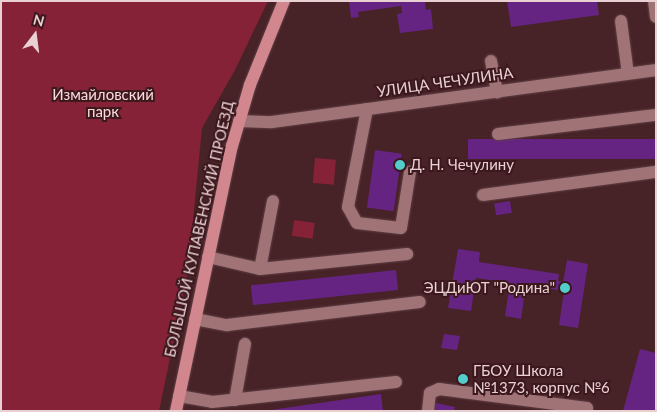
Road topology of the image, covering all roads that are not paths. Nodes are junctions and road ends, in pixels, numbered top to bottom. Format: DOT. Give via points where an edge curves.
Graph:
graph roads {
  1 [pos="284,1"];
  2 [pos="654,1"];
  3 [pos="656,17"];
  4 [pos="621,21"];
  5 [pos="491,61"];
  6 [pos="656,70"];
  7 [pos="628,74"];
  8 [pos="497,92"];
  9 [pos="367,109"];
  10 [pos="656,115"];
  11 [pos="239,121"];
  12 [pos="498,134"];
  13 [pos="410,172"];
  14 [pos="656,172"];
  15 [pos="483,195"];
  16 [pos="273,201"];
  17 [pos="407,254"];
  18 [pos="208,257"];
  19 [pos="260,269"];
  20 [pos="420,302"];
  21 [pos="195,319"];
  22 [pos="245,344"];
  23 [pos="396,382"];
  24 [pos="178,396"];
  25 [pos="235,400"];
  26 [pos="176,411"];
  27 [pos="428,411"];
  28 [pos="586,411"];
  1 -- 11 [label="main road, БОЛЬШОЙ КУПАВЕНСКИЙ ПРОЕЗД" via="264,46"];
  2 -- 3 [label="street"];
  4 -- 7 [label="street"];
  5 -- 8 [label="street"];
  6 -- 7 [label="street, УЛИЦА ЧЕЧУЛИНА"];
  7 -- 8 [label="street, УЛИЦА ЧЕЧУЛИНА"];
  8 -- 9 [label="street, УЛИЦА ЧЕЧУЛИНА"];
  9 -- 11 [label="street, УЛИЦА ЧЕЧУЛИНА" via="272,122"];
  9 -- 13 [label="street" via="348,207 357,223 401,228"];
  10 -- 12 [label="street"];
  11 -- 18 [label="main road, БОЛЬШОЙ КУПАВЕНСКИЙ ПРОЕЗД"];
  14 -- 15 [label="street"];
  16 -- 19 [label="street"];
  17 -- 19 [label="street"];
  18 -- 19 [label="street"];
  18 -- 21 [label="main road, БОЛЬШОЙ КУПАВЕНСКИЙ ПРОЕЗД"];
  20 -- 21 [label="street" via="226,325"];
  21 -- 24 [label="main road, БОЛЬШОЙ КУПАВЕНСКИЙ ПРОЕЗД"];
  22 -- 25 [label="street"];
  23 -- 25 [label="street"];
  24 -- 25 [label="street" via="212,402"];
  24 -- 26 [label="main road, БОЛЬШОЙ КУПАВЕНСКИЙ ПРОЕЗД"];
  27 -- 28 [label="street" via="430,393 439,389 587,408"];
}
